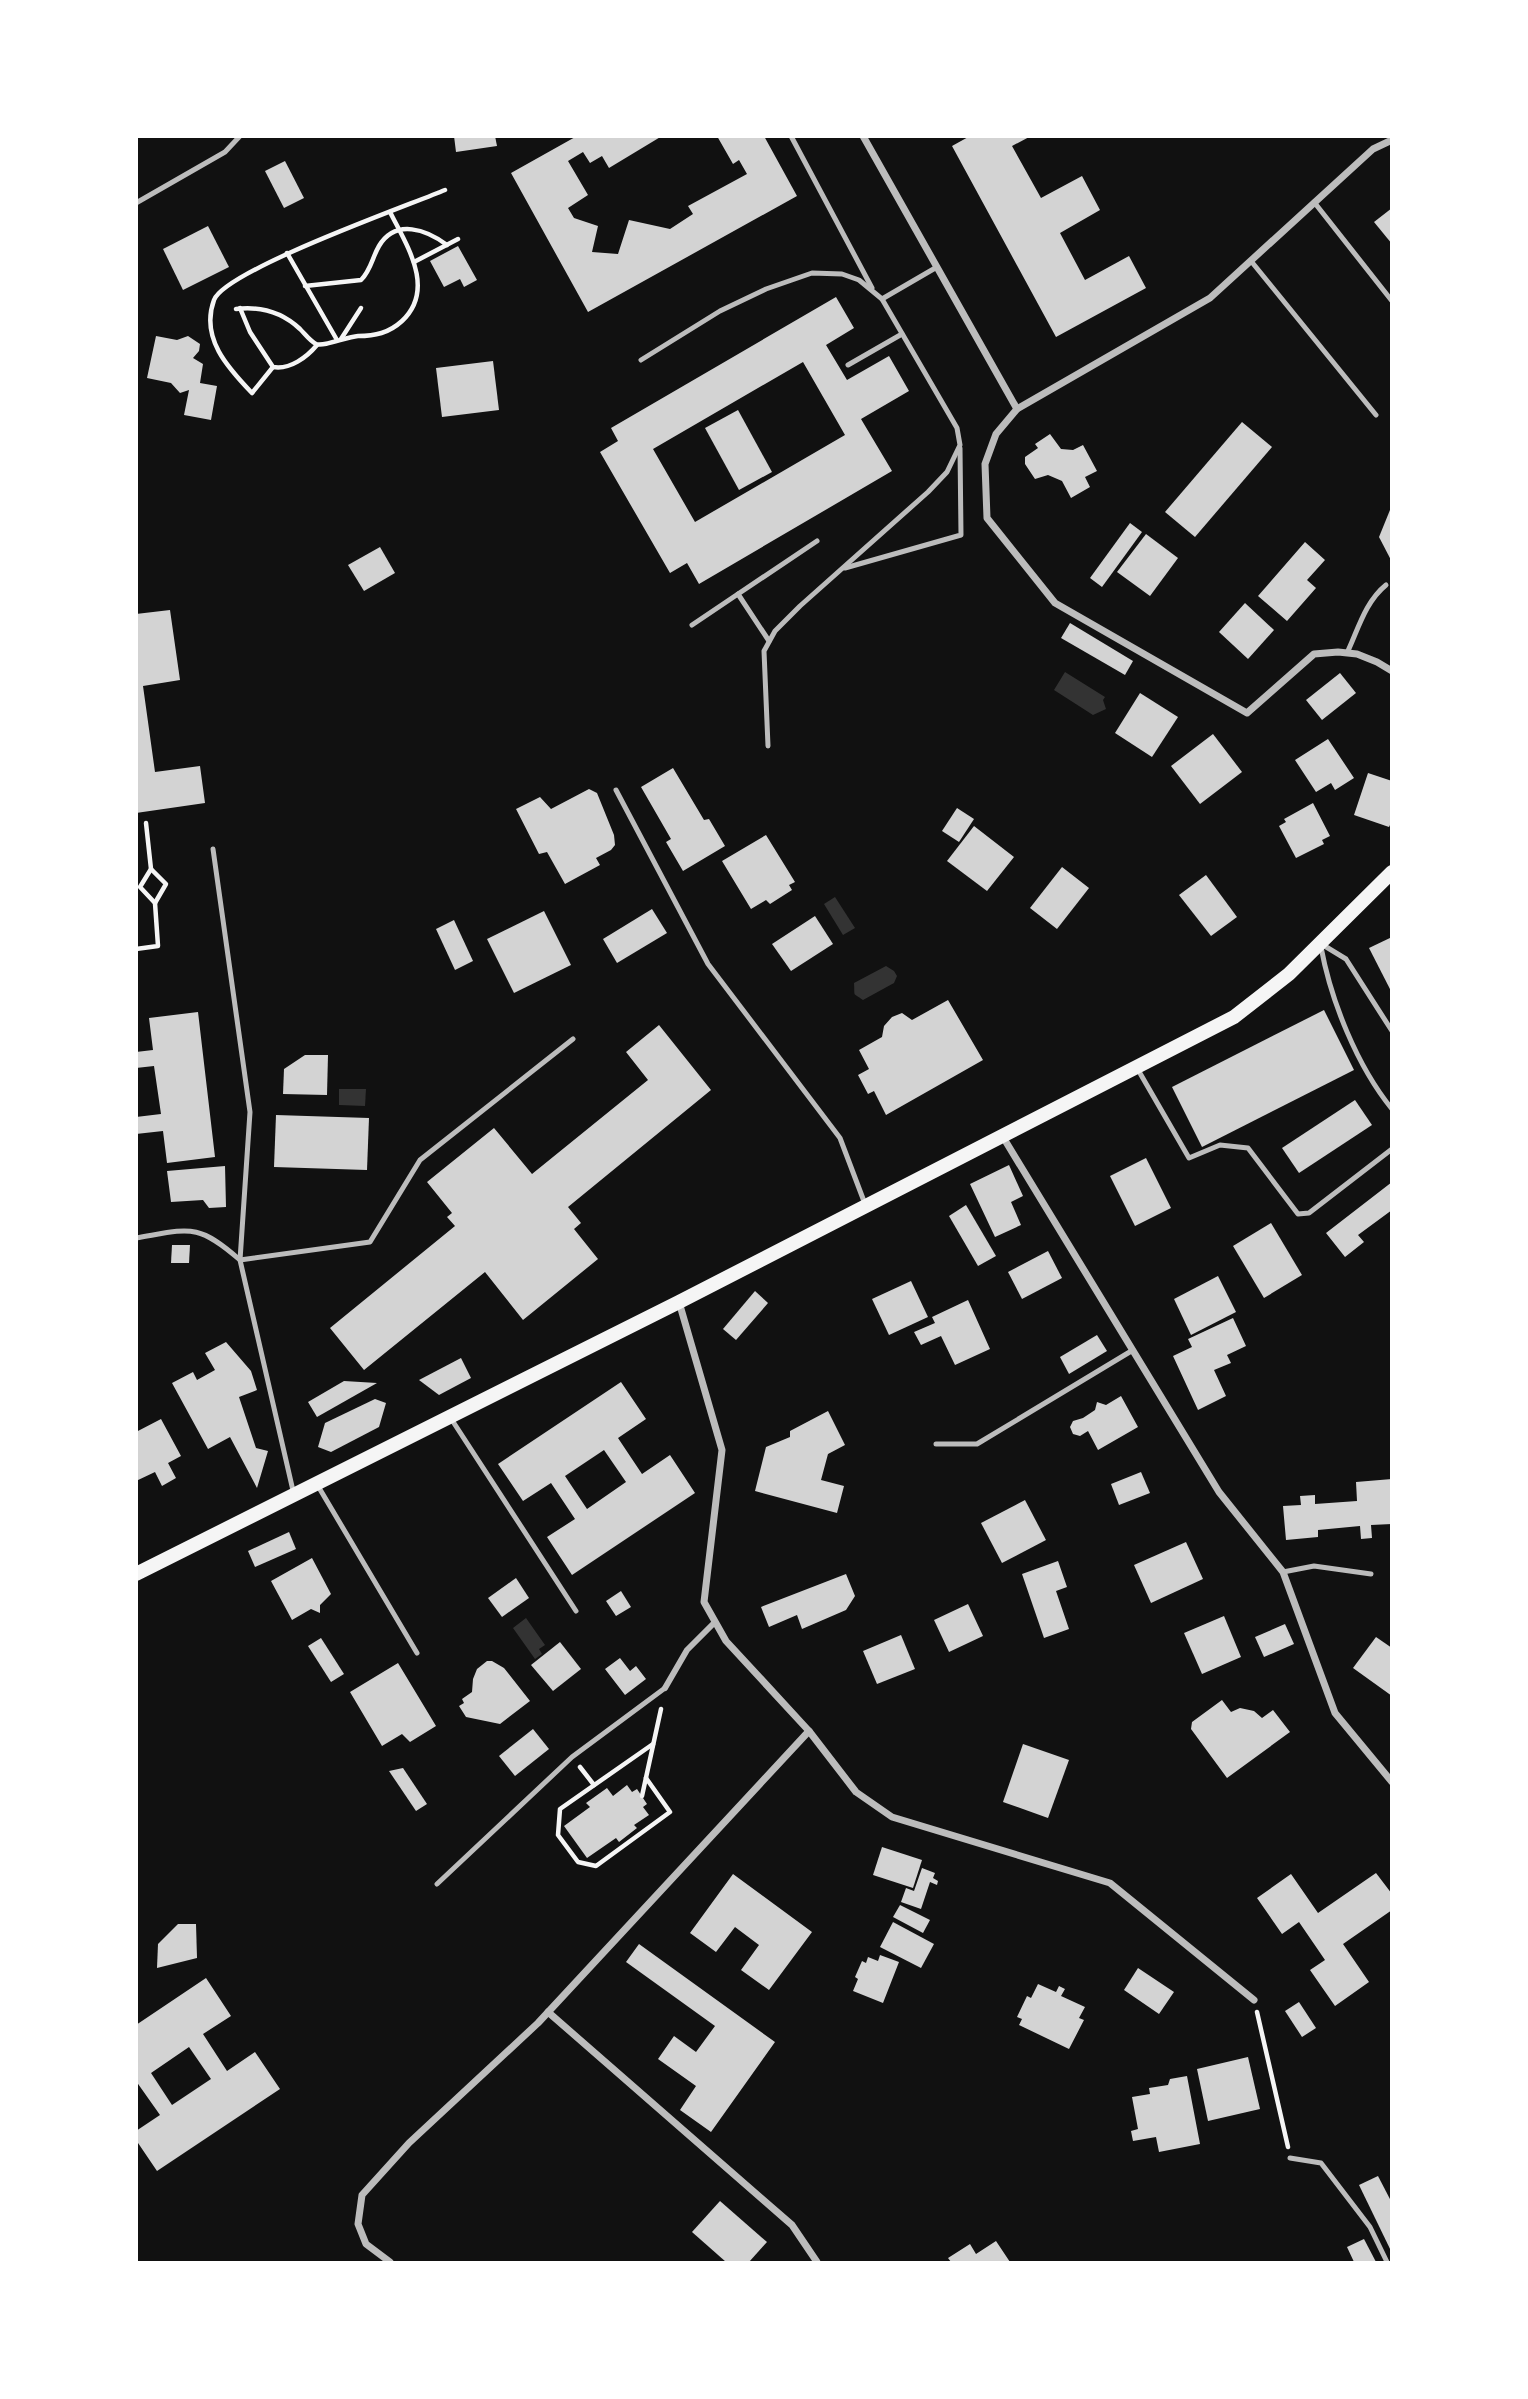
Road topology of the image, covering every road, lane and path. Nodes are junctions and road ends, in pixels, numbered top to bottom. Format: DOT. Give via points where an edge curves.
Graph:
graph roads {
  1 [pos="240,136"];
  2 [pos="791,136"];
  3 [pos="863,136"];
  4 [pos="1391,140"];
  5 [pos="445,190"];
  6 [pos="1314,202"];
  7 [pos="136,203"];
  8 [pos="390,212"];
  9 [pos="400,231"];
  10 [pos="458,239"];
  11 [pos="447,245"];
  12 [pos="287,253"];
  13 [pos="1251,261"];
  14 [pos="414,262"];
  15 [pos="937,267"];
  16 [pos="305,286"];
  17 [pos="875,292"];
  18 [pos="882,299"];
  19 [pos="1391,301"];
  20 [pos="360,308"];
  21 [pos="902,334"];
  22 [pos="339,339"];
  23 [pos="317,345"];
  24 [pos="641,359"];
  25 [pos="848,365"];
  26 [pos="273,367"];
  27 [pos="1017,409"];
  28 [pos="1376,415"];
  29 [pos="960,445"];
  30 [pos="817,541"];
  31 [pos="842,568"];
  32 [pos="1386,585"];
  33 [pos="738,594"];
  34 [pos="692,625"];
  35 [pos="769,641"];
  36 [pos="1347,653"];
  37 [pos="1391,671"];
  38 [pos="768,746"];
  39 [pos="616,790"];
  40 [pos="146,823"];
  41 [pos="213,849"];
  42 [pos="151,869"];
  43 [pos="1391,872"];
  44 [pos="155,903"];
  45 [pos="1320,943"];
  46 [pos="136,949"];
  47 [pos="1391,1031"];
  48 [pos="573,1039"];
  49 [pos="1136,1065"];
  50 [pos="1391,1109"];
  51 [pos="1003,1136"];
  52 [pos="1391,1149"];
  53 [pos="866,1207"];
  54 [pos="136,1238"];
  55 [pos="240,1260"];
  56 [pos="679,1302"];
  57 [pos="1133,1350"];
  58 [pos="450,1418"];
  59 [pos="936,1444"];
  60 [pos="317,1483"];
  61 [pos="294,1495"];
  62 [pos="1283,1572"];
  63 [pos="136,1574"];
  64 [pos="1371,1574"];
  65 [pos="576,1611"];
  66 [pos="715,1622"];
  67 [pos="417,1653"];
  68 [pos="665,1688"];
  69 [pos="809,1731"];
  70 [pos="653,1744"];
  71 [pos="572,1757"];
  72 [pos="646,1778"];
  73 [pos="1391,1782"];
  74 [pos="594,1785"];
  75 [pos="642,1796"];
  76 [pos="437,1884"];
  77 [pos="1254,2000"];
  78 [pos="548,2012"];
  79 [pos="1290,2158"];
  80 [pos="390,2263"];
  81 [pos="817,2263"];
  82 [pos="1387,2263"];
  1 -- 7 [label="lane" via="225,152"];
  2 -- 17 [label="lane"];
  3 -- 15 [label="street"];
  4 -- 6 [label="street" via="1373,149"];
  5 -- 8 [label="path"];
  6 -- 13 [label="street"];
  6 -- 19 [label="lane"];
  8 -- 9 [label="path"];
  8 -- 12 [label="path"];
  9 -- 11 [label="path" via="423,230"];
  9 -- 14 [label="path"];
  9 -- 16 [label="path" via="380,244 360,280"];
  10 -- 11 [label="path"];
  11 -- 14 [label="path"];
  12 -- 16 [label="path"];
  12 -- 26 [label="path" via="232,281 214,298 209,329 227,367 252,394"];
  13 -- 27 [label="street" via="1210,298"];
  13 -- 28 [label="lane"];
  14 -- 22 [label="path" via="418,296 406,317 385,333"];
  15 -- 18 [label="lane"];
  15 -- 27 [label="street"];
  16 -- 22 [label="path"];
  17 -- 18 [label="lane"];
  17 -- 24 [label="lane" via="842,274 800,276 720,312"];
  18 -- 21 [label="lane"];
  20 -- 22 [label="path"];
  21 -- 25 [label="lane"];
  21 -- 29 [label="lane" via="957,428"];
  22 -- 23 [label="path"];
  23 -- 26 [label="path" via="302,359"];
  23 -- 26 [label="path" via="276,313 238,309"];
  27 -- 36 [label="street" via="988,452 987,518 1055,603 1247,713 1314,654"];
  29 -- 31 [label="lane" via="947,472 928,492"];
  29 -- 31 [label="lane" via="961,535"];
  30 -- 33 [label="lane"];
  31 -- 35 [label="lane"];
  32 -- 36 [label="lane" via="1363,615"];
  33 -- 34 [label="lane"];
  33 -- 35 [label="lane"];
  35 -- 38 [label="lane" via="764,651"];
  36 -- 37 [label="street"];
  39 -- 53 [label="lane" via="708,964 840,1138"];
  40 -- 42 [label="path"];
  41 -- 55 [label="lane" via="250,1112"];
  42 -- 44 [label="path" via="140,887"];
  42 -- 44 [label="path" via="166,884"];
  43 -- 45 [label="main road"];
  44 -- 46 [label="path" via="158,946"];
  45 -- 47 [label="lane" via="1346,959"];
  45 -- 49 [label="main road" via="1234,1017"];
  45 -- 50 [label="lane" via="1327,979 1352,1040 1375,1088"];
  48 -- 55 [label="lane" via="420,1160 370,1242"];
  49 -- 51 [label="main road"];
  49 -- 52 [label="lane" via="1189,1158 1220,1145 1248,1148 1298,1214 1309,1213"];
  51 -- 53 [label="main road"];
  51 -- 57 [label="street"];
  53 -- 56 [label="main road"];
  54 -- 55 [label="lane" via="187,1230 202,1233"];
  55 -- 61 [label="lane"];
  56 -- 58 [label="main road"];
  56 -- 66 [label="street" via="722,1450 704,1602"];
  57 -- 59 [label="lane" via="977,1444"];
  57 -- 62 [label="street" via="1219,1492"];
  58 -- 60 [label="main road"];
  58 -- 65 [label="lane"];
  60 -- 61 [label="main road"];
  60 -- 67 [label="lane"];
  61 -- 63 [label="main road"];
  62 -- 64 [label="lane" via="1314,1566"];
  62 -- 73 [label="street" via="1335,1713"];
  66 -- 68 [label="street" via="687,1650"];
  66 -- 69 [label="street" via="726,1642"];
  68 -- 70 [label="path"];
  68 -- 71 [label="lane"];
  69 -- 77 [label="street" via="856,1793 892,1816 1110,1883"];
  69 -- 78 [label="street"];
  70 -- 72 [label="path"];
  70 -- 74 [label="path"];
  71 -- 74 [label="path"];
  71 -- 76 [label="lane"];
  72 -- 74 [label="path" via="670,1812 596,1866 578,1862 558,1835 560,1809"];
  72 -- 75 [label="path"];
  77 -- 79 [label="path"];
  78 -- 80 [label="street" via="409,2143 362,2195 358,2224 366,2244"];
  78 -- 81 [label="street" via="792,2225"];
  79 -- 82 [label="lane" via="1321,2164 1370,2227"];
}
